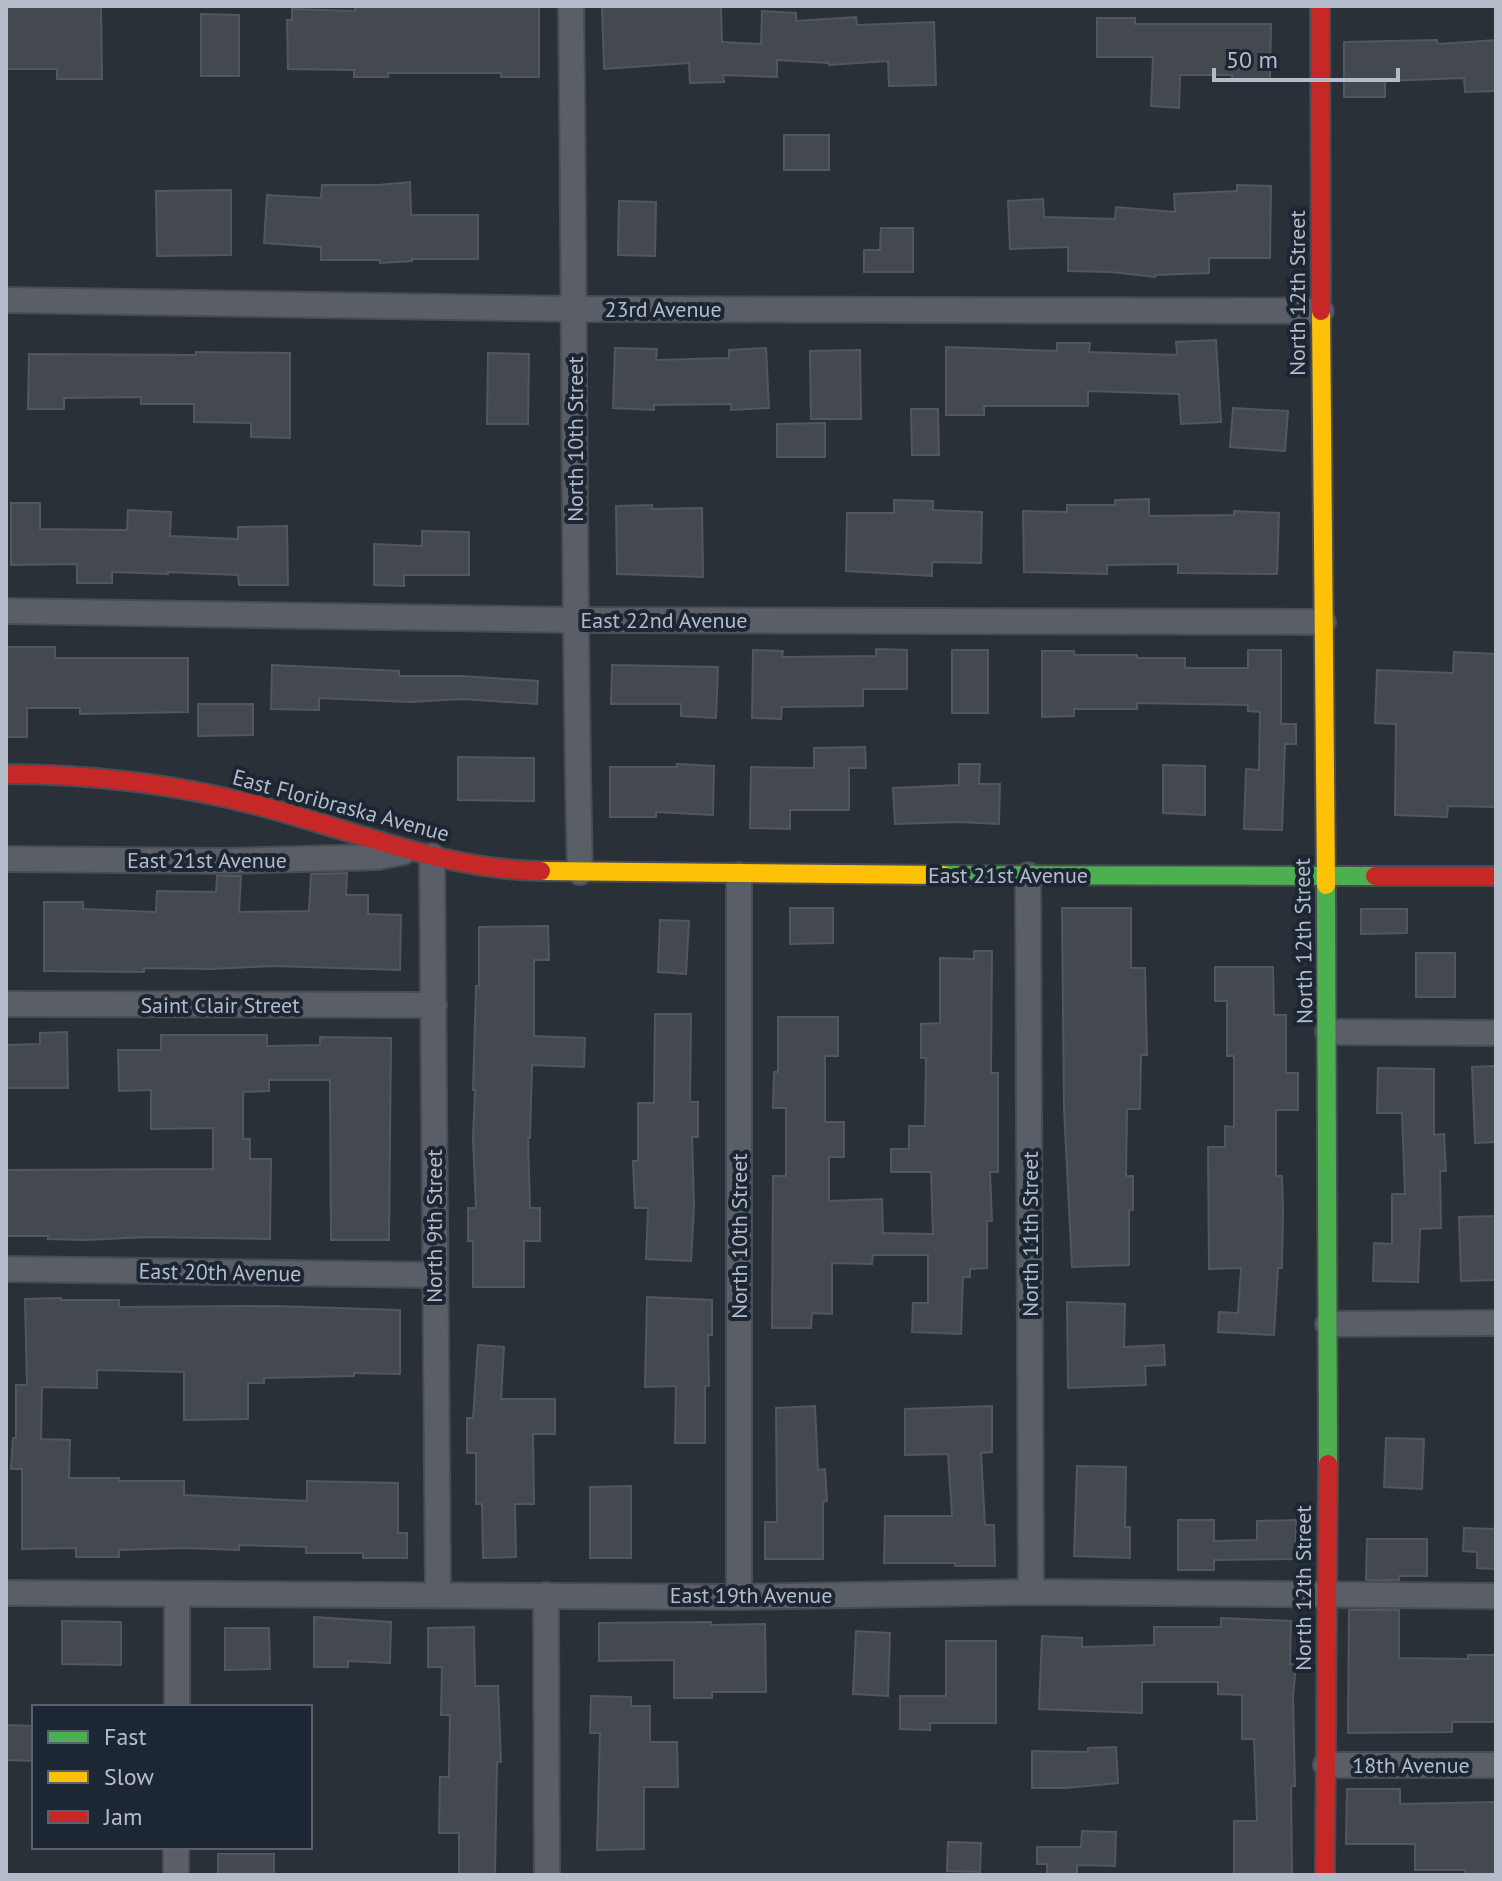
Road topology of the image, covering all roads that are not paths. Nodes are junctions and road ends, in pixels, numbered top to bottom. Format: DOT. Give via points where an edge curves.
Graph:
graph roads {
  1 [pos="571,6"];
  2 [pos="1320,6"];
  3 [pos="6,300"];
  4 [pos="575,309"];
  5 [pos="1321,311"];
  6 [pos="6,611"];
  7 [pos="575,620"];
  8 [pos="1323,622"];
  9 [pos="6,774"];
  10 [pos="407,851"];
  11 [pos="432,856"];
  12 [pos="6,859"];
  13 [pos="520,871"];
  14 [pos="580,872"];
  15 [pos="739,875"];
  16 [pos="1028,875"];
  17 [pos="1325,876"];
  18 [pos="1496,876"];
  19 [pos="6,1004"];
  20 [pos="434,1005"];
  21 [pos="1328,1032"];
  22 [pos="1496,1033"];
  23 [pos="6,1269"];
  24 [pos="434,1275"];
  25 [pos="1496,1323"];
  26 [pos="1328,1324"];
  27 [pos="1031,1592"];
  28 [pos="6,1593"];
  29 [pos="177,1594"];
  30 [pos="1326,1594"];
  31 [pos="438,1595"];
  32 [pos="546,1595"];
  33 [pos="1496,1596"];
  34 [pos="739,1597"];
  35 [pos="177,1705"];
  36 [pos="1326,1765"];
  37 [pos="1496,1765"];
  38 [pos="176,1849"];
  39 [pos="176,1875"];
  40 [pos="547,1875"];
  41 [pos="1325,1875"];
  1 -- 4 [label="street, North 10th Street"];
  2 -- 5 [label="street, North 12th Street"];
  3 -- 4 [label="street, 23rd Avenue"];
  4 -- 5 [label="street, 23rd Avenue"];
  4 -- 7 [label="street, North 10th Street"];
  5 -- 8 [label="street, North 12th Street"];
  6 -- 7 [label="street, East 22nd Avenue"];
  7 -- 8 [label="street, East 22nd Avenue"];
  7 -- 14 [label="street, North 10th Street"];
  8 -- 17 [label="street, North 12th Street"];
  9 -- 10 [label="street, East Floribraska Avenue" via="148,784 246,803"];
  10 -- 11 [label="street, East Floribraska Avenue"];
  10 -- 12 [label="street, East 21st Avenue" via="378,857 240,861"];
  11 -- 13 [label="street, East Floribraska Avenue"];
  11 -- 20 [label="street, North 9th Street"];
  13 -- 14 [label="street, East 21st Avenue"];
  14 -- 15 [label="street, East 21st Avenue"];
  15 -- 16 [label="street, East 21st Avenue"];
  15 -- 34 [label="street, North 10th Street"];
  16 -- 17 [label="street, East 21st Avenue"];
  16 -- 27 [label="street, North 11th Street"];
  17 -- 18 [label="street, East 21st Avenue"];
  17 -- 21 [label="street, North 12th Street"];
  19 -- 20 [label="street, Saint Clair Street"];
  20 -- 24 [label="street, North 9th Street"];
  21 -- 22 [label="street"];
  21 -- 26 [label="street, North 12th Street"];
  23 -- 24 [label="street, East 20th Avenue"];
  24 -- 31 [label="street, North 9th Street"];
  25 -- 26 [label="street"];
  26 -- 30 [label="street, North 12th Street"];
  27 -- 30 [label="street, East 19th Avenue"];
  27 -- 34 [label="street, East 19th Avenue"];
  28 -- 29 [label="street, East 19th Avenue"];
  29 -- 31 [label="street, East 19th Avenue"];
  29 -- 35 [label="street"];
  30 -- 33 [label="street, East 19th Avenue"];
  30 -- 36 [label="street, North 12th Street"];
  31 -- 32 [label="street, East 19th Avenue"];
  32 -- 34 [label="street, East 19th Avenue"];
  32 -- 40 [label="street"];
  36 -- 37 [label="street, 18th Avenue"];
  36 -- 41 [label="street, North 12th Street"];
  38 -- 39 [label="street"];
}
